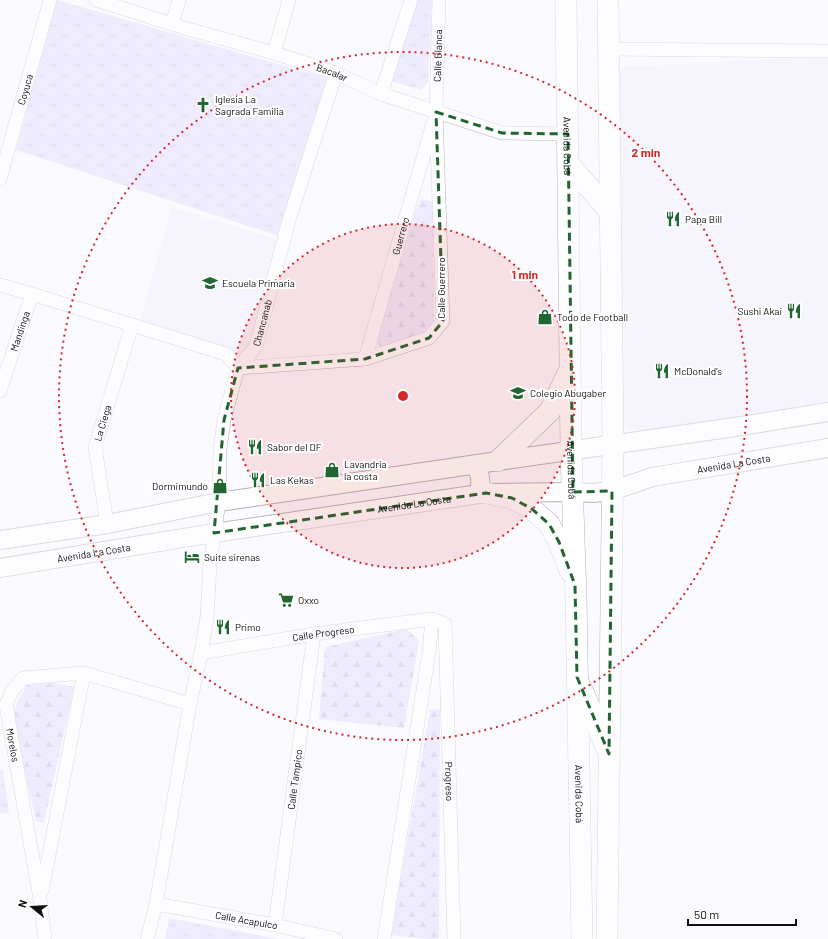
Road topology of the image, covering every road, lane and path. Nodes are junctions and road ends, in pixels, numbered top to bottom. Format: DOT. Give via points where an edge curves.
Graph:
graph roads {
  1 [pos="50,0"];
  2 [pos="96,0"];
  3 [pos="179,0"];
  4 [pos="289,0"];
  5 [pos="411,0"];
  6 [pos="439,0"];
  7 [pos="566,0"];
  8 [pos="608,0"];
  9 [pos="172,24"];
  10 [pos="608,49"];
  11 [pos="828,51"];
  12 [pos="274,53"];
  13 [pos="336,73"];
  14 [pos="381,94"];
  15 [pos="436,112"];
  16 [pos="568,134"];
  17 [pos="568,163"];
  18 [pos="0,179"];
  19 [pos="610,212"];
  20 [pos="0,285"];
  21 [pos="32,294"];
  22 [pos="132,325"];
  23 [pos="365,359"];
  24 [pos="571,366"];
  25 [pos="238,368"];
  26 [pos="0,391"];
  27 [pos="828,412"];
  28 [pos="613,444"];
  29 [pos="828,448"];
  30 [pos="571,451"];
  31 [pos="498,461"];
  32 [pos="475,465"];
  33 [pos="612,491"];
  34 [pos="573,492"];
  35 [pos="482,494"];
  36 [pos="219,502"];
  37 [pos="107,524"];
  38 [pos="214,533"];
  39 [pos="0,540"];
  40 [pos="0,568"];
  41 [pos="575,585"];
  42 [pos="438,622"];
  43 [pos="314,634"];
  44 [pos="201,653"];
  45 [pos="84,673"];
  46 [pos="577,677"];
  47 [pos="190,704"];
  48 [pos="609,754"];
  49 [pos="40,899"];
  50 [pos="156,904"];
  51 [pos="275,925"];
  52 [pos="45,939"];
  53 [pos="147,939"];
  54 [pos="336,939"];
  55 [pos="384,939"];
  56 [pos="454,939"];
  57 [pos="582,939"];
  58 [pos="607,939"];
  1 -- 18 [label="street, Coyuca"];
  2 -- 9 [label="street, Bacalar"];
  3 -- 9 [label="street"];
  4 -- 12 [label="street"];
  5 -- 14 [label="street"];
  6 -- 15 [label="street, Calle Blanca"];
  7 -- 16 [label="main road, Avenida Cobá"];
  8 -- 10 [label="main road"];
  9 -- 12 [label="street, Bacalar"];
  10 -- 11 [label="street"];
  10 -- 19 [label="main road"];
  12 -- 13 [label="street, Bacalar"];
  13 -- 14 [label="street, Bacalar"];
  13 -- 25 [label="street, Chancanab" via="290,220 256,346"];
  14 -- 15 [label="street, Bacalar"];
  15 -- 16 [label="street, Bacalar" via="502,133"];
  15 -- 23 [label="street, Guerrero"];
  15 -- 23 [label="street, Calle Guerrero" via="444,321 429,338"];
  16 -- 17 [label="main road, Avenida Cobá"];
  17 -- 19 [label="main road"];
  17 -- 24 [label="main road, Avenida Cobá"];
  19 -- 28 [label="main road"];
  20 -- 21 [label="street"];
  21 -- 22 [label="street"];
  21 -- 26 [label="street, Mandinga"];
  22 -- 25 [label="street" via="226,354"];
  22 -- 37 [label="street, La Ciega" via="95,447"];
  23 -- 25 [label="street, Calle Guerrero"];
  24 -- 30 [label="main road, Avenida Cobá"];
  24 -- 31 [label="main road" via="550,411"];
  25 -- 36 [label="street, Chancanab" via="224,420 220,450"];
  27 -- 28 [label="main road"];
  28 -- 30 [label="main road"];
  28 -- 33 [label="main road"];
  29 -- 33 [label="main road, Avenida La Costa" via="652,477"];
  30 -- 31 [label="main road"];
  30 -- 34 [label="main road, Avenida Cobá"];
  31 -- 32 [label="main road"];
  32 -- 35 [label="main road"];
  32 -- 36 [label="main road"];
  33 -- 34 [label="main road, Avenida La Costa"];
  33 -- 48 [label="main road"];
  34 -- 35 [label="main road, Avenida La Costa"];
  34 -- 41 [label="main road, Avenida Cobá"];
  35 -- 38 [label="main road, Avenida La Costa"];
  35 -- 41 [label="main road" via="512,498 532,509 549,524"];
  36 -- 37 [label="main road"];
  36 -- 38 [label="street, Chancanab"];
  37 -- 39 [label="main road"];
  38 -- 40 [label="main road, Avenida La Costa"];
  38 -- 44 [label="street" via="207,617"];
  41 -- 46 [label="main road, Avenida Cobá"];
  42 -- 43 [label="street, Calle Progreso"];
  42 -- 55 [label="street" via="429,652"];
  42 -- 56 [label="street, Progreso"];
  43 -- 44 [label="street, Calle Progreso"];
  43 -- 51 [label="street, Calle Tampico"];
  44 -- 47 [label="street"];
  45 -- 47 [label="street, Morelos"];
  45 -- 49 [label="street"];
  45 -- 49 [label="street, Morelos" via="23,678 6,705"];
  46 -- 48 [label="main road"];
  46 -- 57 [label="main road, Avenida Cobá"];
  47 -- 50 [label="street"];
  48 -- 58 [label="main road"];
  49 -- 52 [label="street, Morelos"];
  50 -- 51 [label="street, Calle Acapulco"];
  50 -- 53 [label="street"];
  51 -- 54 [label="street, Calle Acapulco"];
}
